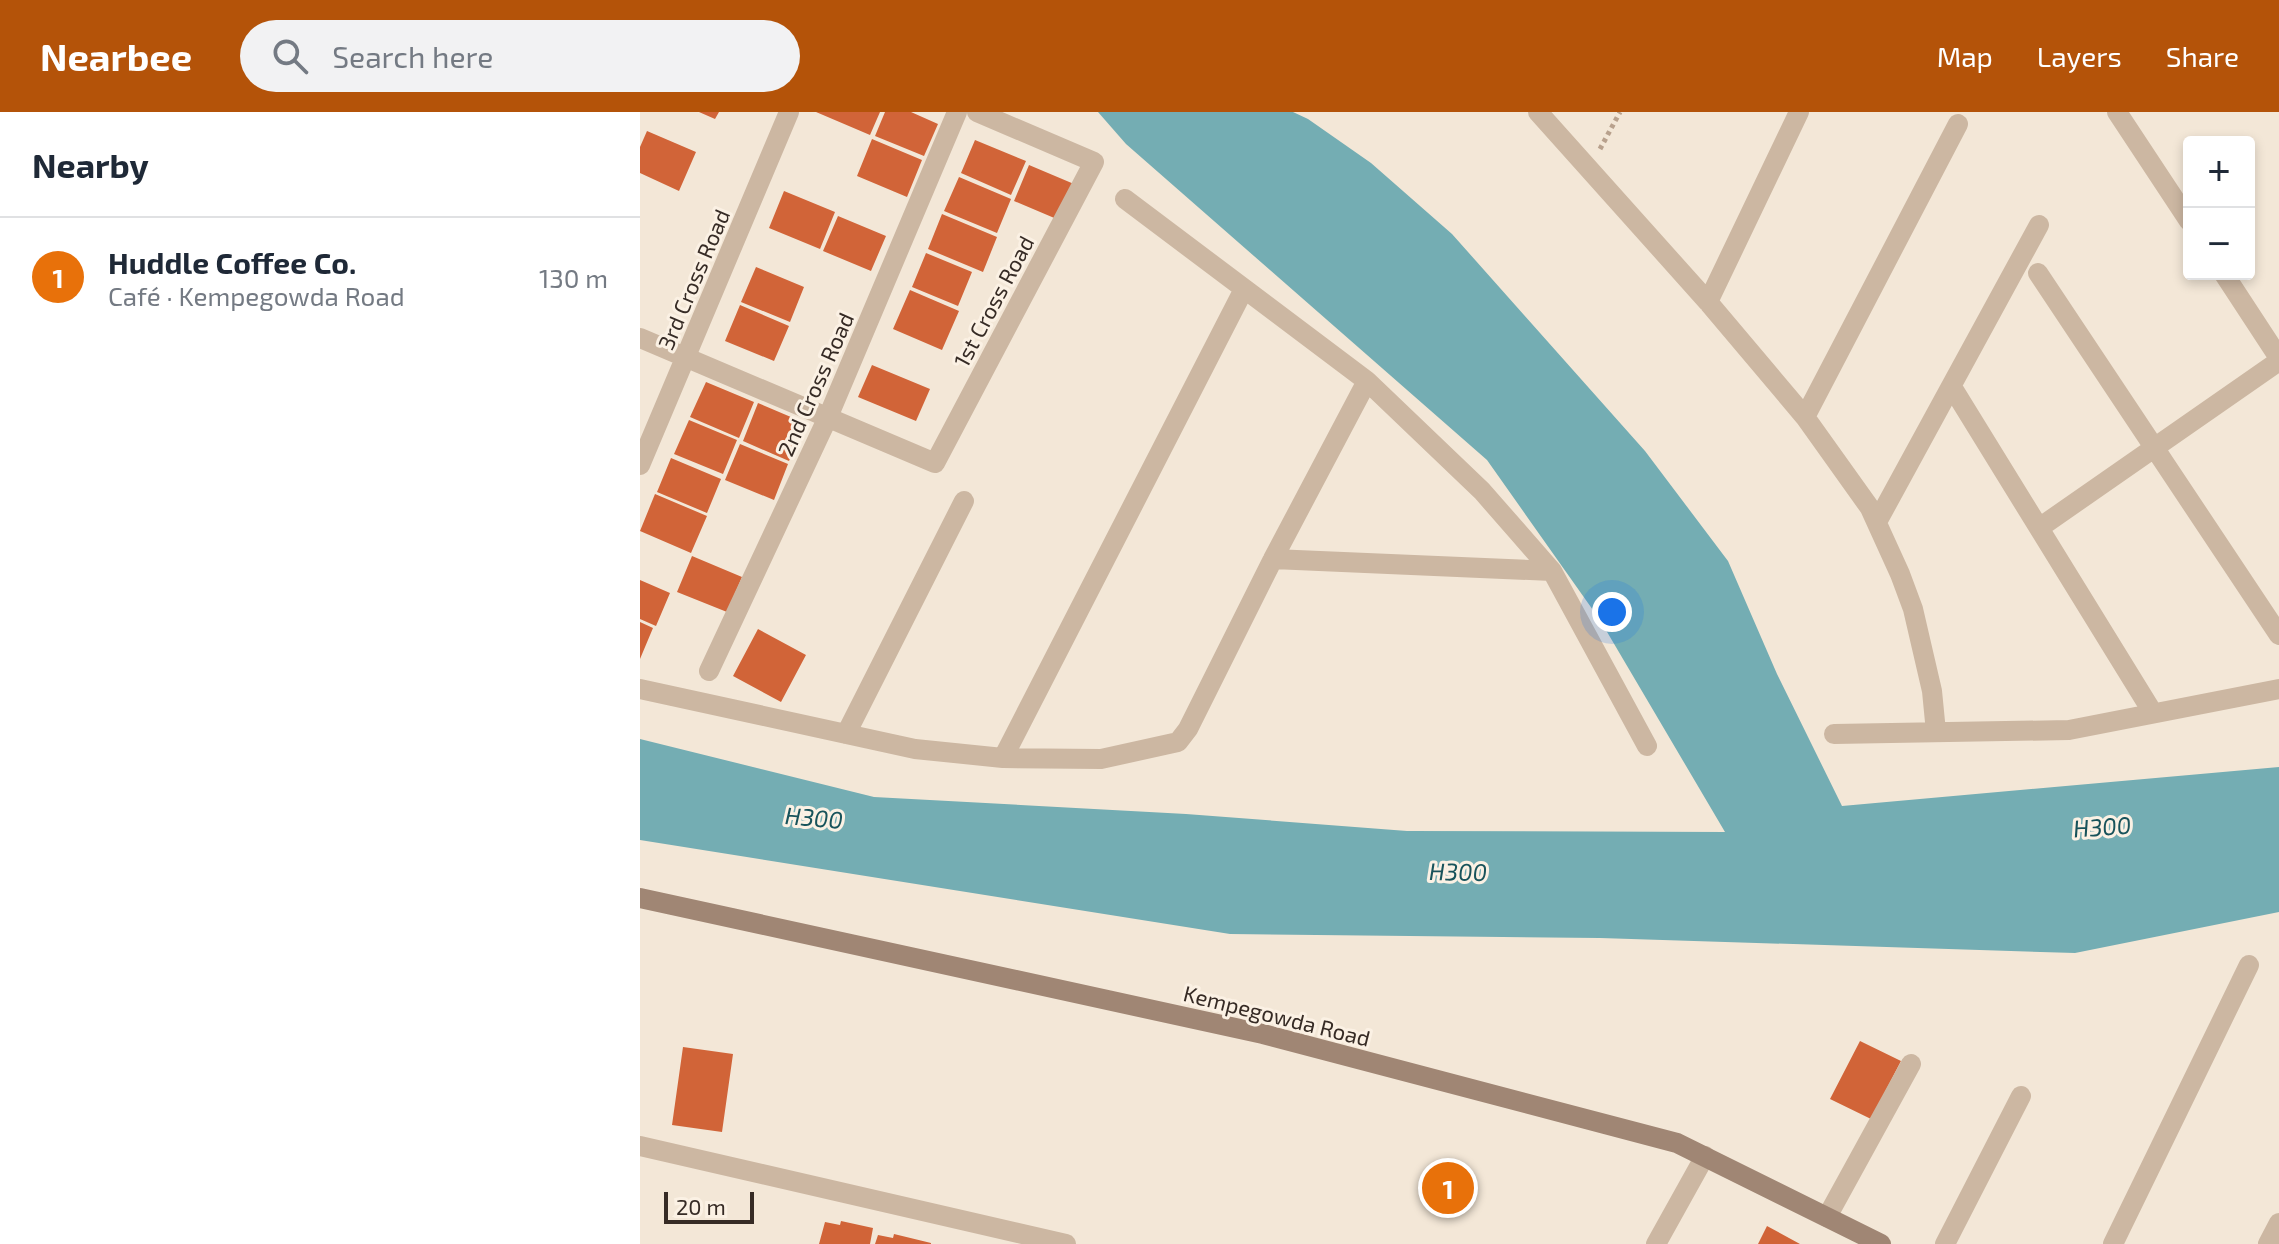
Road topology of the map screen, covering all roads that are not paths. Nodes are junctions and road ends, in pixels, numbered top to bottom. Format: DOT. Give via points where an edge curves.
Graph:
graph roads {
  1 [pos="789,112"];
  2 [pos="957,112"];
  3 [pos="977,112"];
  4 [pos="1538,112"];
  5 [pos="1799,112"];
  6 [pos="2117,112"];
  7 [pos="1958,124"];
  8 [pos="1125,199"];
  9 [pos="2183,212"];
  10 [pos="2039,225"];
  11 [pos="2038,273"];
  12 [pos="2228,280"];
  13 [pos="1244,289"];
  14 [pos="1708,302"];
  15 [pos="640,338"];
  16 [pos="685,358"];
  17 [pos="2279,360"];
  18 [pos="1367,381"];
  19 [pos="1952,387"];
  20 [pos="828,417"];
  21 [pos="1805,417"];
  22 [pos="2155,448"];
  23 [pos="640,465"];
  24 [pos="964,501"];
  25 [pos="1877,522"];
  26 [pos="2039,528"];
  27 [pos="1273,559"];
  28 [pos="1552,571"];
  29 [pos="2279,635"];
  30 [pos="709,671"];
  31 [pos="640,689"];
  32 [pos="2279,689"];
  33 [pos="2153,713"];
  34 [pos="1936,732"];
  35 [pos="846,734"];
  36 [pos="1834,734"];
  37 [pos="1647,746"];
  38 [pos="1003,758"];
  39 [pos="640,898"];
  40 [pos="2249,965"];
  41 [pos="1911,1064"];
  42 [pos="2021,1096"];
  43 [pos="640,1146"];
  44 [pos="1705,1156"];
  45 [pos="1827,1217"];
  46 [pos="2279,1223"];
  47 [pos="1854,1238"];
  48 [pos="1066,1244"];
  49 [pos="1656,1244"];
  50 [pos="1881,1244"];
  51 [pos="1945,1244"];
  52 [pos="2113,1244"];
  53 [pos="2268,1244"];
  1 -- 16 [label="street, 3rd Cross Road"];
  2 -- 20 [label="street, 2nd Cross Road"];
  3 -- 20 [label="street, 1st Cross Road" via="1094,162 935,463"];
  4 -- 14 [label="street"];
  5 -- 14 [label="street"];
  6 -- 9 [label="street"];
  7 -- 21 [label="street"];
  8 -- 13 [label="street"];
  10 -- 19 [label="street"];
  11 -- 22 [label="street"];
  12 -- 17 [label="street"];
  13 -- 18 [label="street"];
  13 -- 38 [label="street"];
  14 -- 21 [label="street"];
  15 -- 16 [label="street"];
  16 -- 20 [label="street"];
  16 -- 23 [label="street, 3rd Cross Road"];
  17 -- 22 [label="street"];
  18 -- 27 [label="street"];
  18 -- 28 [label="street" via="1482,491"];
  19 -- 25 [label="street"];
  19 -- 26 [label="street"];
  20 -- 30 [label="street, 2nd Cross Road"];
  21 -- 25 [label="street"];
  22 -- 26 [label="street"];
  22 -- 29 [label="street"];
  24 -- 35 [label="street"];
  25 -- 34 [label="street" via="1913,609"];
  26 -- 33 [label="street"];
  27 -- 28 [label="street"];
  27 -- 38 [label="street" via="1178,742 1101,759"];
  28 -- 37 [label="street"];
  31 -- 35 [label="street"];
  32 -- 33 [label="street"];
  33 -- 34 [label="street" via="2069,730"];
  34 -- 36 [label="street"];
  35 -- 38 [label="street" via="915,749"];
  39 -- 44 [label="street, Kempegowda Road" via="1263,1034 1677,1143"];
  40 -- 52 [label="street"];
  41 -- 45 [label="street"];
  42 -- 51 [label="street"];
  43 -- 48 [label="street"];
  44 -- 45 [label="street, Kempegowda Road"];
  44 -- 49 [label="street"];
  45 -- 47 [label="street, Kempegowda Road"];
  46 -- 53 [label="street"];
  47 -- 50 [label="street, Kempegowda Road"];
}
